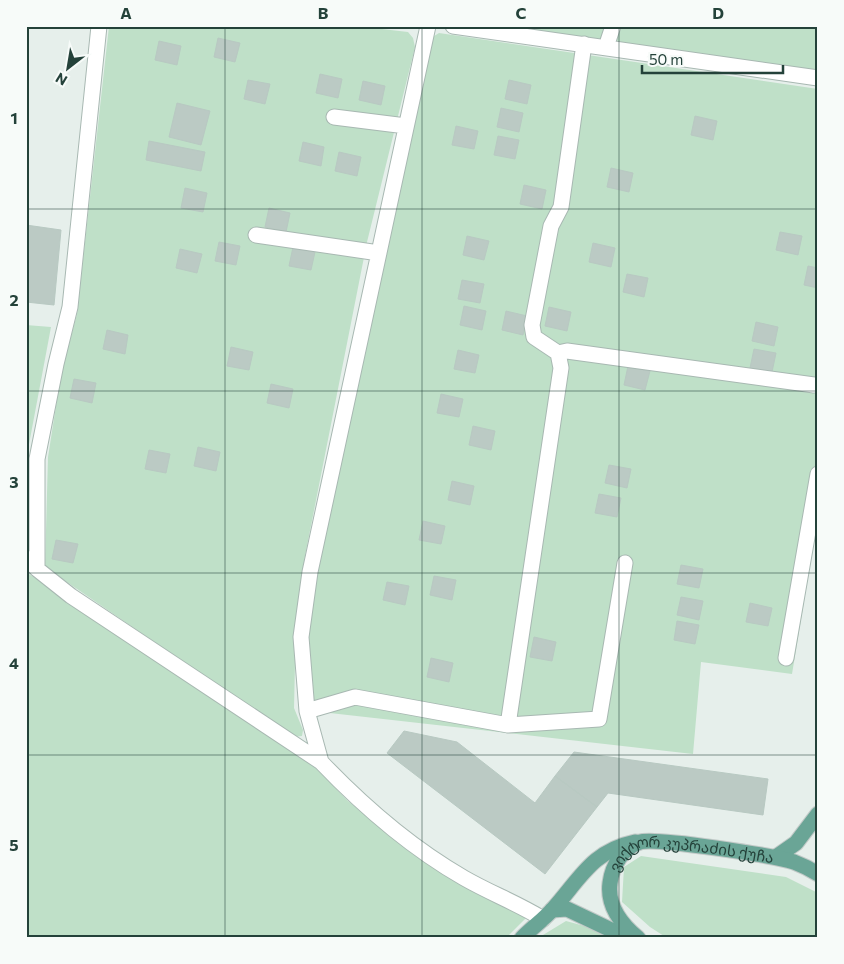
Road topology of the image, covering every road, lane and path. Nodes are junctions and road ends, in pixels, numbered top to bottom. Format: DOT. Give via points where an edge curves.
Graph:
graph roads {
  1 [pos="99,26"];
  2 [pos="428,26"];
  3 [pos="453,26"];
  4 [pos="612,26"];
  5 [pos="584,44"];
  6 [pos="606,47"];
  7 [pos="818,78"];
  8 [pos="334,117"];
  9 [pos="406,126"];
  10 [pos="256,235"];
  11 [pos="379,253"];
  12 [pos="558,353"];
  13 [pos="814,384"];
  14 [pos="818,474"];
  15 [pos="26,558"];
  16 [pos="625,563"];
  17 [pos="37,570"];
  18 [pos="786,658"];
  19 [pos="307,711"];
  20 [pos="508,725"];
  21 [pos="321,762"];
  22 [pos="818,814"];
  23 [pos="640,841"];
  24 [pos="776,857"];
  25 [pos="818,874"];
  26 [pos="548,914"];
  27 [pos="522,938"];
  28 [pos="628,938"];
  29 [pos="638,938"];
  1 -- 17 [label="street" via="70,307 37,458"];
  2 -- 9 [label="street"];
  3 -- 5 [label="street"];
  4 -- 6 [label="street"];
  5 -- 6 [label="street"];
  5 -- 12 [label="street" via="561,207 551,226 532,325 534,337"];
  6 -- 7 [label="street"];
  8 -- 9 [label="street"];
  9 -- 11 [label="street"];
  10 -- 11 [label="street"];
  11 -- 19 [label="street" via="310,572 301,637"];
  12 -- 13 [label="street" via="567,351"];
  12 -- 20 [label="street" via="561,368"];
  14 -- 18 [label="street"];
  15 -- 17 [label="street"];
  16 -- 20 [label="street" via="599,719"];
  17 -- 21 [label="street" via="109,622"];
  19 -- 20 [label="street" via="355,697"];
  19 -- 21 [label="street"];
  21 -- 26 [label="street" via="347,790 431,858 465,879"];
  22 -- 24 [label="main road" via="796,843"];
  23 -- 24 [label="main road, ვიქტორ კუპრაძის ქუჩა"];
  23 -- 26 [label="main road" via="604,853"];
  23 -- 29 [label="main road, ვიქტორ კუპრაძის ქუჩა" via="619,858 610,884 616,914"];
  24 -- 25 [label="main road, ვიქტორ კუპრაძის ქუჩა" via="796,862"];
  26 -- 27 [label="main road"];
  26 -- 28 [label="main road" via="567,909"];
}
